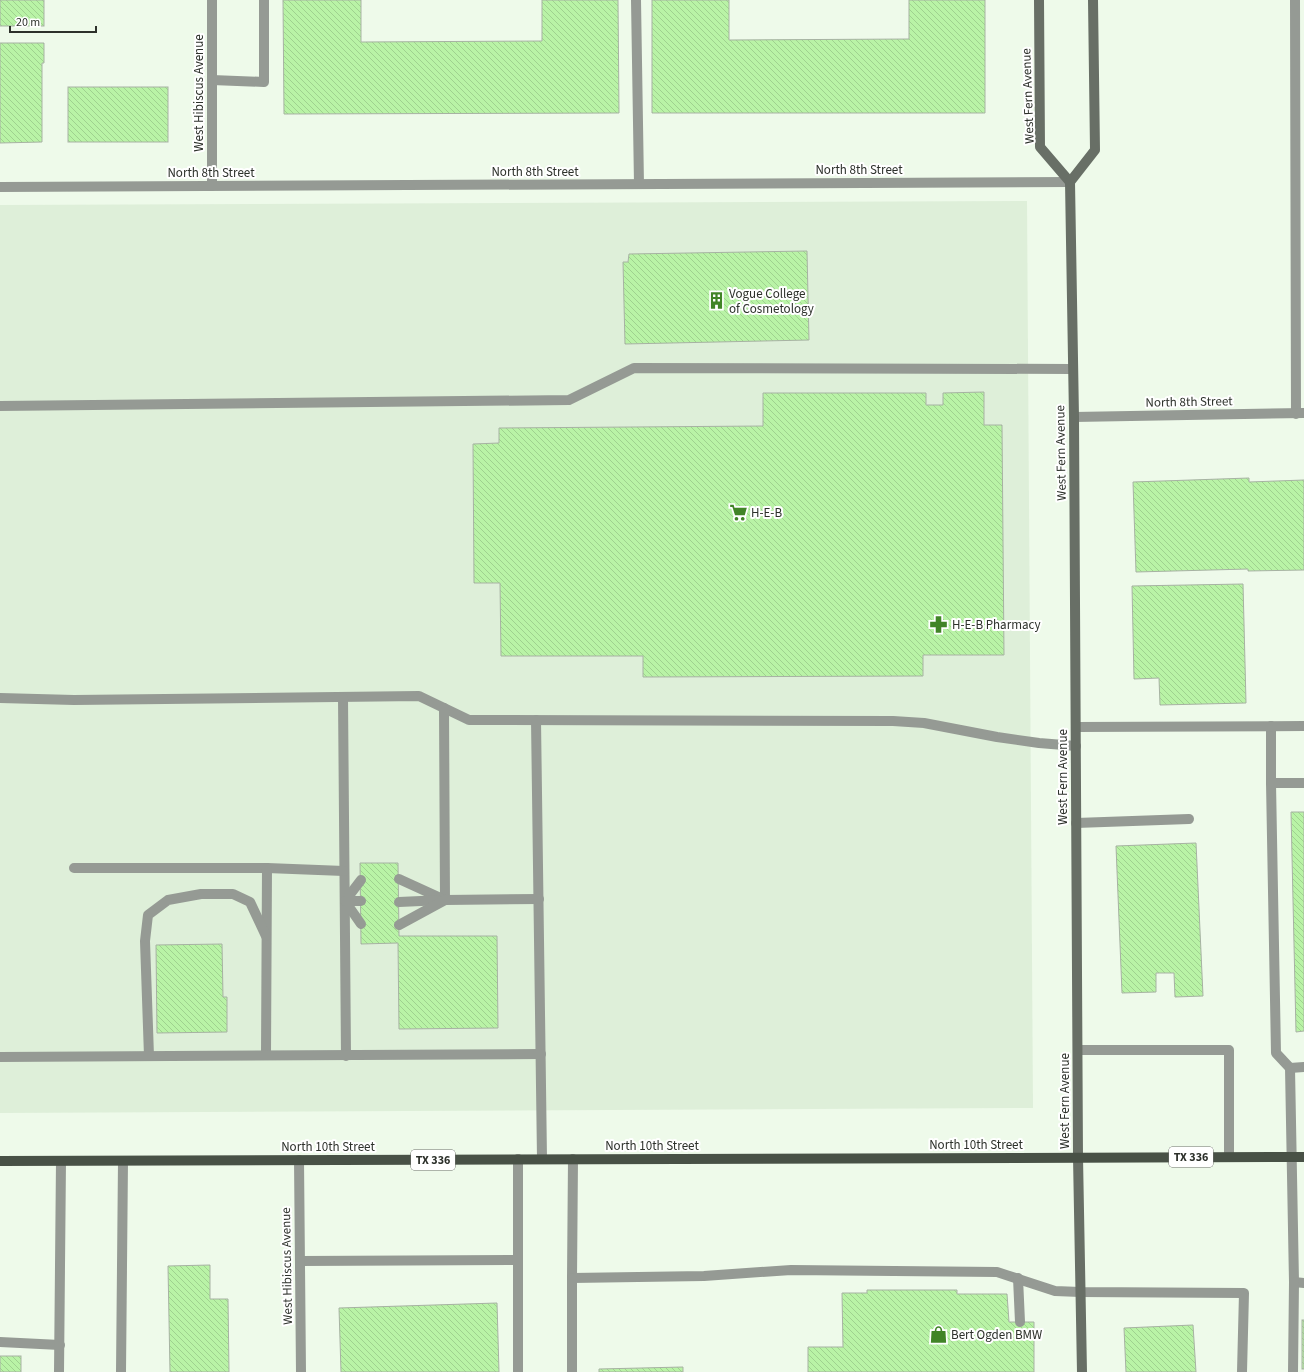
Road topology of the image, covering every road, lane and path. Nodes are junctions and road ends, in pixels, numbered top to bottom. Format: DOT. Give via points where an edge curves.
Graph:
graph roads {
  1 [pos="212,0"];
  2 [pos="264,0"];
  3 [pos="636,0"];
  4 [pos="1040,0"];
  5 [pos="1093,0"];
  6 [pos="1294,0"];
  7 [pos="212,80"];
  8 [pos="1070,182"];
  9 [pos="639,184"];
  10 [pos="212,186"];
  11 [pos="0,187"];
  12 [pos="1072,369"];
  13 [pos="0,406"];
  14 [pos="1300,414"];
  15 [pos="1074,417"];
  16 [pos="0,698"];
  17 [pos="343,698"];
  18 [pos="444,708"];
  19 [pos="536,720"];
  20 [pos="1271,726"];
  21 [pos="1304,726"];
  22 [pos="1076,728"];
  23 [pos="1076,746"];
  24 [pos="1271,783"];
  25 [pos="1304,783"];
  26 [pos="1189,818"];
  27 [pos="1076,823"];
  28 [pos="74,868"];
  29 [pos="267,868"];
  30 [pos="344,871"];
  31 [pos="398,879"];
  32 [pos="361,880"];
  33 [pos="539,899"];
  34 [pos="445,900"];
  35 [pos="345,901"];
  36 [pos="361,901"];
  37 [pos="399,902"];
  38 [pos="361,924"];
  39 [pos="399,925"];
  40 [pos="266,936"];
  41 [pos="1078,1050"];
  42 [pos="541,1054"];
  43 [pos="266,1055"];
  44 [pos="0,1056"];
  45 [pos="149,1056"];
  46 [pos="346,1056"];
  47 [pos="1290,1068"];
  48 [pos="1304,1068"];
  49 [pos="1304,1156"];
  50 [pos="1078,1157"];
  51 [pos="1229,1157"];
  52 [pos="1291,1157"];
  53 [pos="542,1159"];
  54 [pos="573,1159"];
  55 [pos="299,1160"];
  56 [pos="518,1160"];
  57 [pos="0,1161"];
  58 [pos="61,1161"];
  59 [pos="123,1161"];
  60 [pos="518,1260"];
  61 [pos="300,1261"];
  62 [pos="572,1278"];
  63 [pos="1018,1278"];
  64 [pos="1299,1282"];
  65 [pos="1080,1292"];
  66 [pos="1020,1322"];
  67 [pos="0,1342"];
  68 [pos="60,1345"];
  69 [pos="60,1372"];
  70 [pos="121,1372"];
  71 [pos="301,1372"];
  72 [pos="518,1372"];
  73 [pos="572,1372"];
  74 [pos="1082,1372"];
  75 [pos="1242,1372"];
  76 [pos="1293,1372"];
  1 -- 7 [label="street, West Hibiscus Avenue"];
  2 -- 7 [label="street" via="264,82"];
  3 -- 9 [label="street"];
  4 -- 8 [label="street, West Fern Avenue" via="1040,147"];
  5 -- 8 [label="street" via="1095,150"];
  6 -- 14 [label="street"];
  7 -- 10 [label="street, West Hibiscus Avenue"];
  8 -- 9 [label="street, North 8th Street"];
  8 -- 12 [label="street, West Fern Avenue"];
  9 -- 10 [label="street, North 8th Street"];
  10 -- 11 [label="street, North 8th Street"];
  12 -- 13 [label="street" via="634,368 569,400"];
  12 -- 15 [label="street, West Fern Avenue"];
  14 -- 15 [label="street, North 8th Street"];
  15 -- 22 [label="street, West Fern Avenue"];
  16 -- 17 [label="street"];
  17 -- 18 [label="street" via="419,696"];
  17 -- 30 [label="street"];
  18 -- 19 [label="street" via="469,720"];
  18 -- 34 [label="street"];
  19 -- 23 [label="street" via="885,721 924,723 1004,738"];
  19 -- 33 [label="street"];
  20 -- 21 [label="street"];
  20 -- 22 [label="street"];
  20 -- 24 [label="street"];
  22 -- 23 [label="street, West Fern Avenue"];
  23 -- 27 [label="street, West Fern Avenue"];
  24 -- 25 [label="street"];
  24 -- 47 [label="street" via="1276,1053"];
  26 -- 27 [label="street"];
  27 -- 41 [label="street, West Fern Avenue"];
  28 -- 29 [label="street"];
  29 -- 30 [label="street"];
  29 -- 40 [label="street"];
  30 -- 35 [label="street"];
  31 -- 34 [label="street"];
  32 -- 35 [label="street"];
  33 -- 34 [label="street"];
  33 -- 42 [label="street"];
  34 -- 37 [label="street"];
  34 -- 39 [label="street"];
  35 -- 36 [label="street"];
  35 -- 38 [label="street"];
  35 -- 46 [label="street"];
  40 -- 43 [label="street"];
  40 -- 45 [label="street" via="250,902 233,894 202,894 168,900 148,915 145,941"];
  41 -- 50 [label="street, West Fern Avenue"];
  41 -- 51 [label="street" via="1229,1050"];
  42 -- 46 [label="street"];
  42 -- 53 [label="street"];
  43 -- 45 [label="street"];
  43 -- 46 [label="street"];
  44 -- 45 [label="street"];
  47 -- 48 [label="street"];
  47 -- 52 [label="street"];
  49 -- 52 [label="main road, North 10th Street / TX 336"];
  50 -- 51 [label="main road, North 10th Street / TX 336"];
  50 -- 54 [label="main road, North 10th Street / TX 336"];
  50 -- 65 [label="street, West Fern Avenue"];
  51 -- 52 [label="main road, North 10th Street / TX 336"];
  52 -- 64 [label="street"];
  53 -- 54 [label="main road, North 10th Street / TX 336"];
  53 -- 56 [label="main road, North 10th Street / TX 336"];
  54 -- 62 [label="street"];
  55 -- 56 [label="main road, North 10th Street / TX 336"];
  55 -- 59 [label="main road, North 10th Street / TX 336"];
  55 -- 61 [label="street, West Hibiscus Avenue"];
  56 -- 60 [label="street"];
  57 -- 58 [label="main road, North 10th Street / TX 336"];
  58 -- 59 [label="main road, North 10th Street / TX 336"];
  58 -- 68 [label="street"];
  59 -- 70 [label="street"];
  60 -- 61 [label="street"];
  60 -- 72 [label="street"];
  61 -- 71 [label="street, West Hibiscus Avenue"];
  62 -- 63 [label="street" via="704,1276 799,1270 997,1272"];
  62 -- 73 [label="street"];
  63 -- 65 [label="street" via="1055,1291"];
  63 -- 66 [label="street"];
  64 -- 76 [label="street"];
  65 -- 74 [label="street, West Fern Avenue"];
  65 -- 75 [label="street" via="1244,1293"];
  67 -- 68 [label="street"];
  68 -- 69 [label="street"];
}
